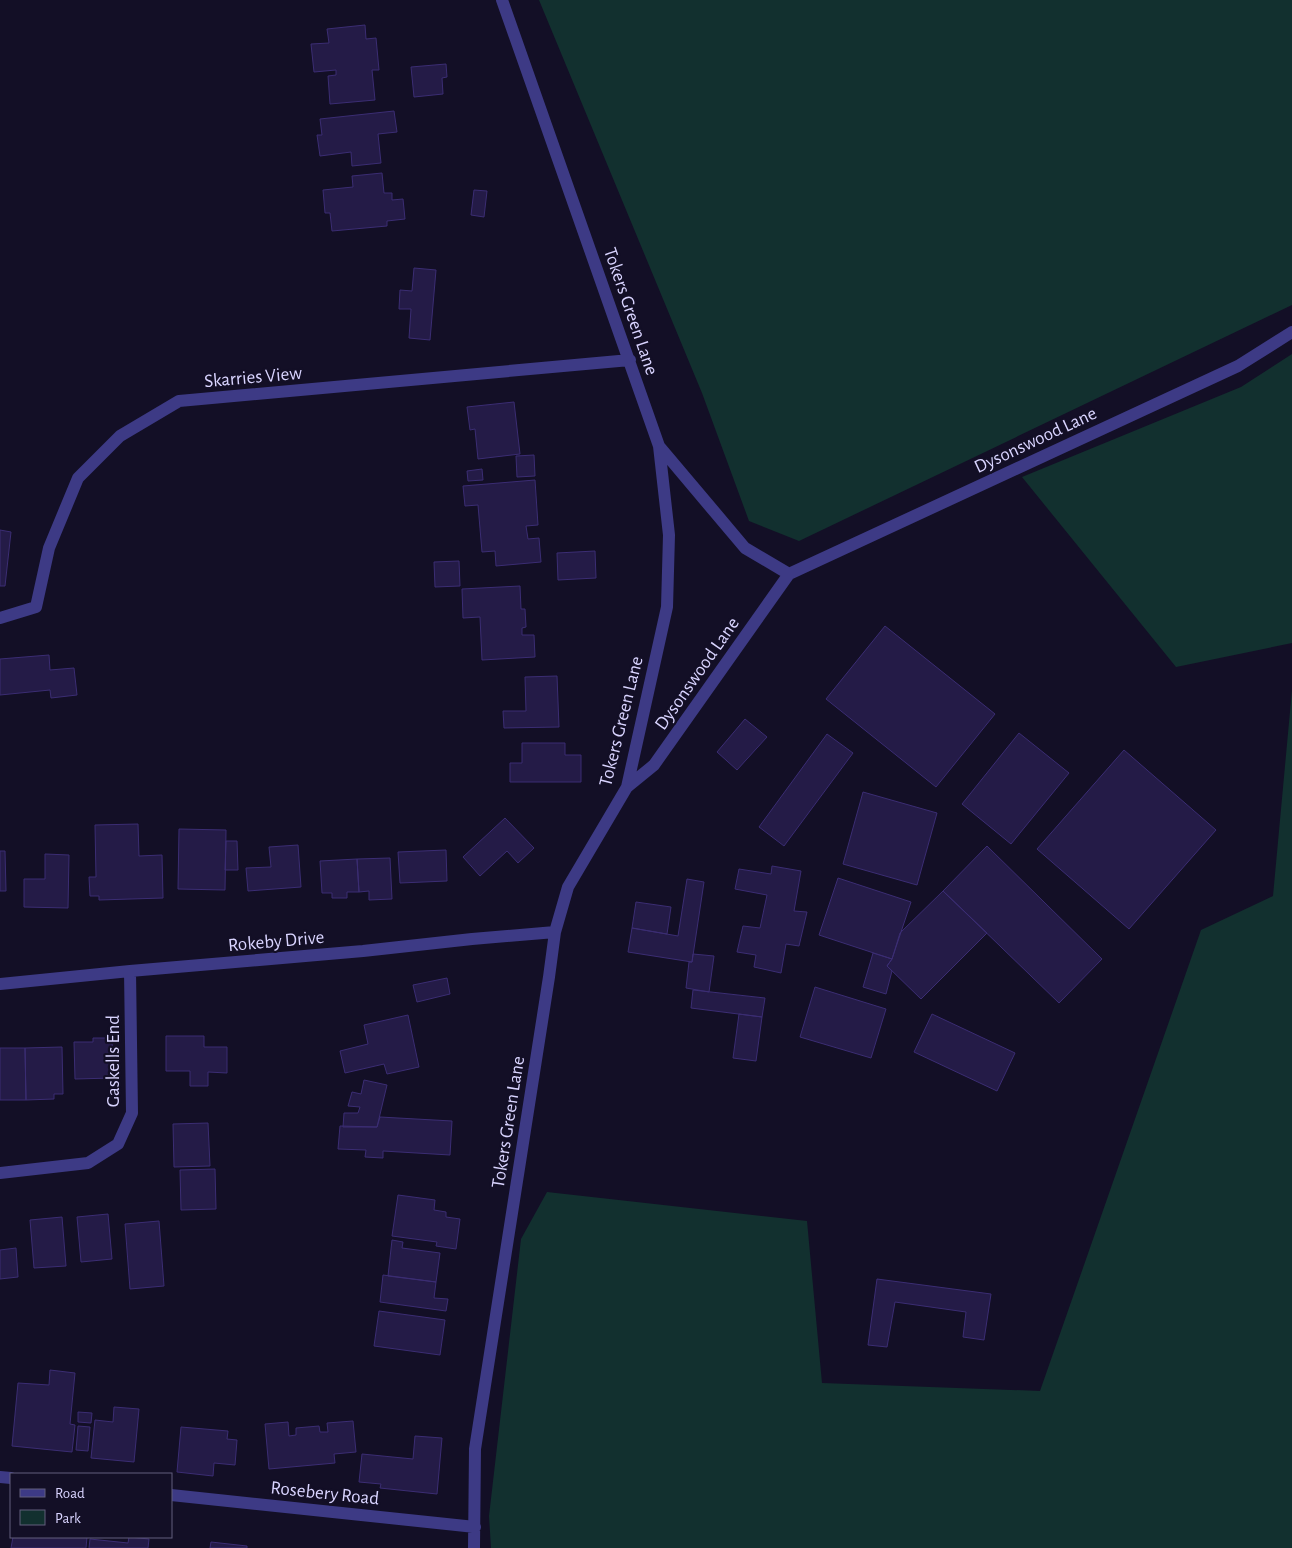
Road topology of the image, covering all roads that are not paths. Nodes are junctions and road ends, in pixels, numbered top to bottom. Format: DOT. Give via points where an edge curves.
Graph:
graph roads {
  1 [pos="502,0"];
  2 [pos="1292,332"];
  3 [pos="630,360"];
  4 [pos="659,446"];
  5 [pos="789,574"];
  6 [pos="0,618"];
  7 [pos="626,787"];
  8 [pos="555,932"];
  9 [pos="130,970"];
  10 [pos="0,984"];
  11 [pos="0,1173"];
  12 [pos="172,1495"];
  13 [pos="475,1527"];
  14 [pos="474,1548"];
  1 -- 3 [label="street, Tokers Green Lane"];
  2 -- 5 [label="street, Dysonswood Lane" via="1238,366"];
  3 -- 4 [label="street, Tokers Green Lane"];
  3 -- 6 [label="street, Skarries View" via="179,401 120,436 78,478 49,548 36,607"];
  4 -- 5 [label="street" via="745,548"];
  4 -- 7 [label="street, Tokers Green Lane" via="669,535 667,607"];
  5 -- 7 [label="street, Dysonswood Lane" via="654,766"];
  7 -- 8 [label="street, Tokers Green Lane" via="568,887"];
  8 -- 9 [label="street, Rokeby Drive"];
  8 -- 13 [label="street, Tokers Green Lane" via="475,1449"];
  9 -- 10 [label="street, Rokeby Drive"];
  9 -- 11 [label="street, Gaskells End" via="132,1113 118,1144 88,1163"];
  12 -- 13 [label="street, Rosebery Road"];
  13 -- 14 [label="street, Tokers Green Lane"];
}
